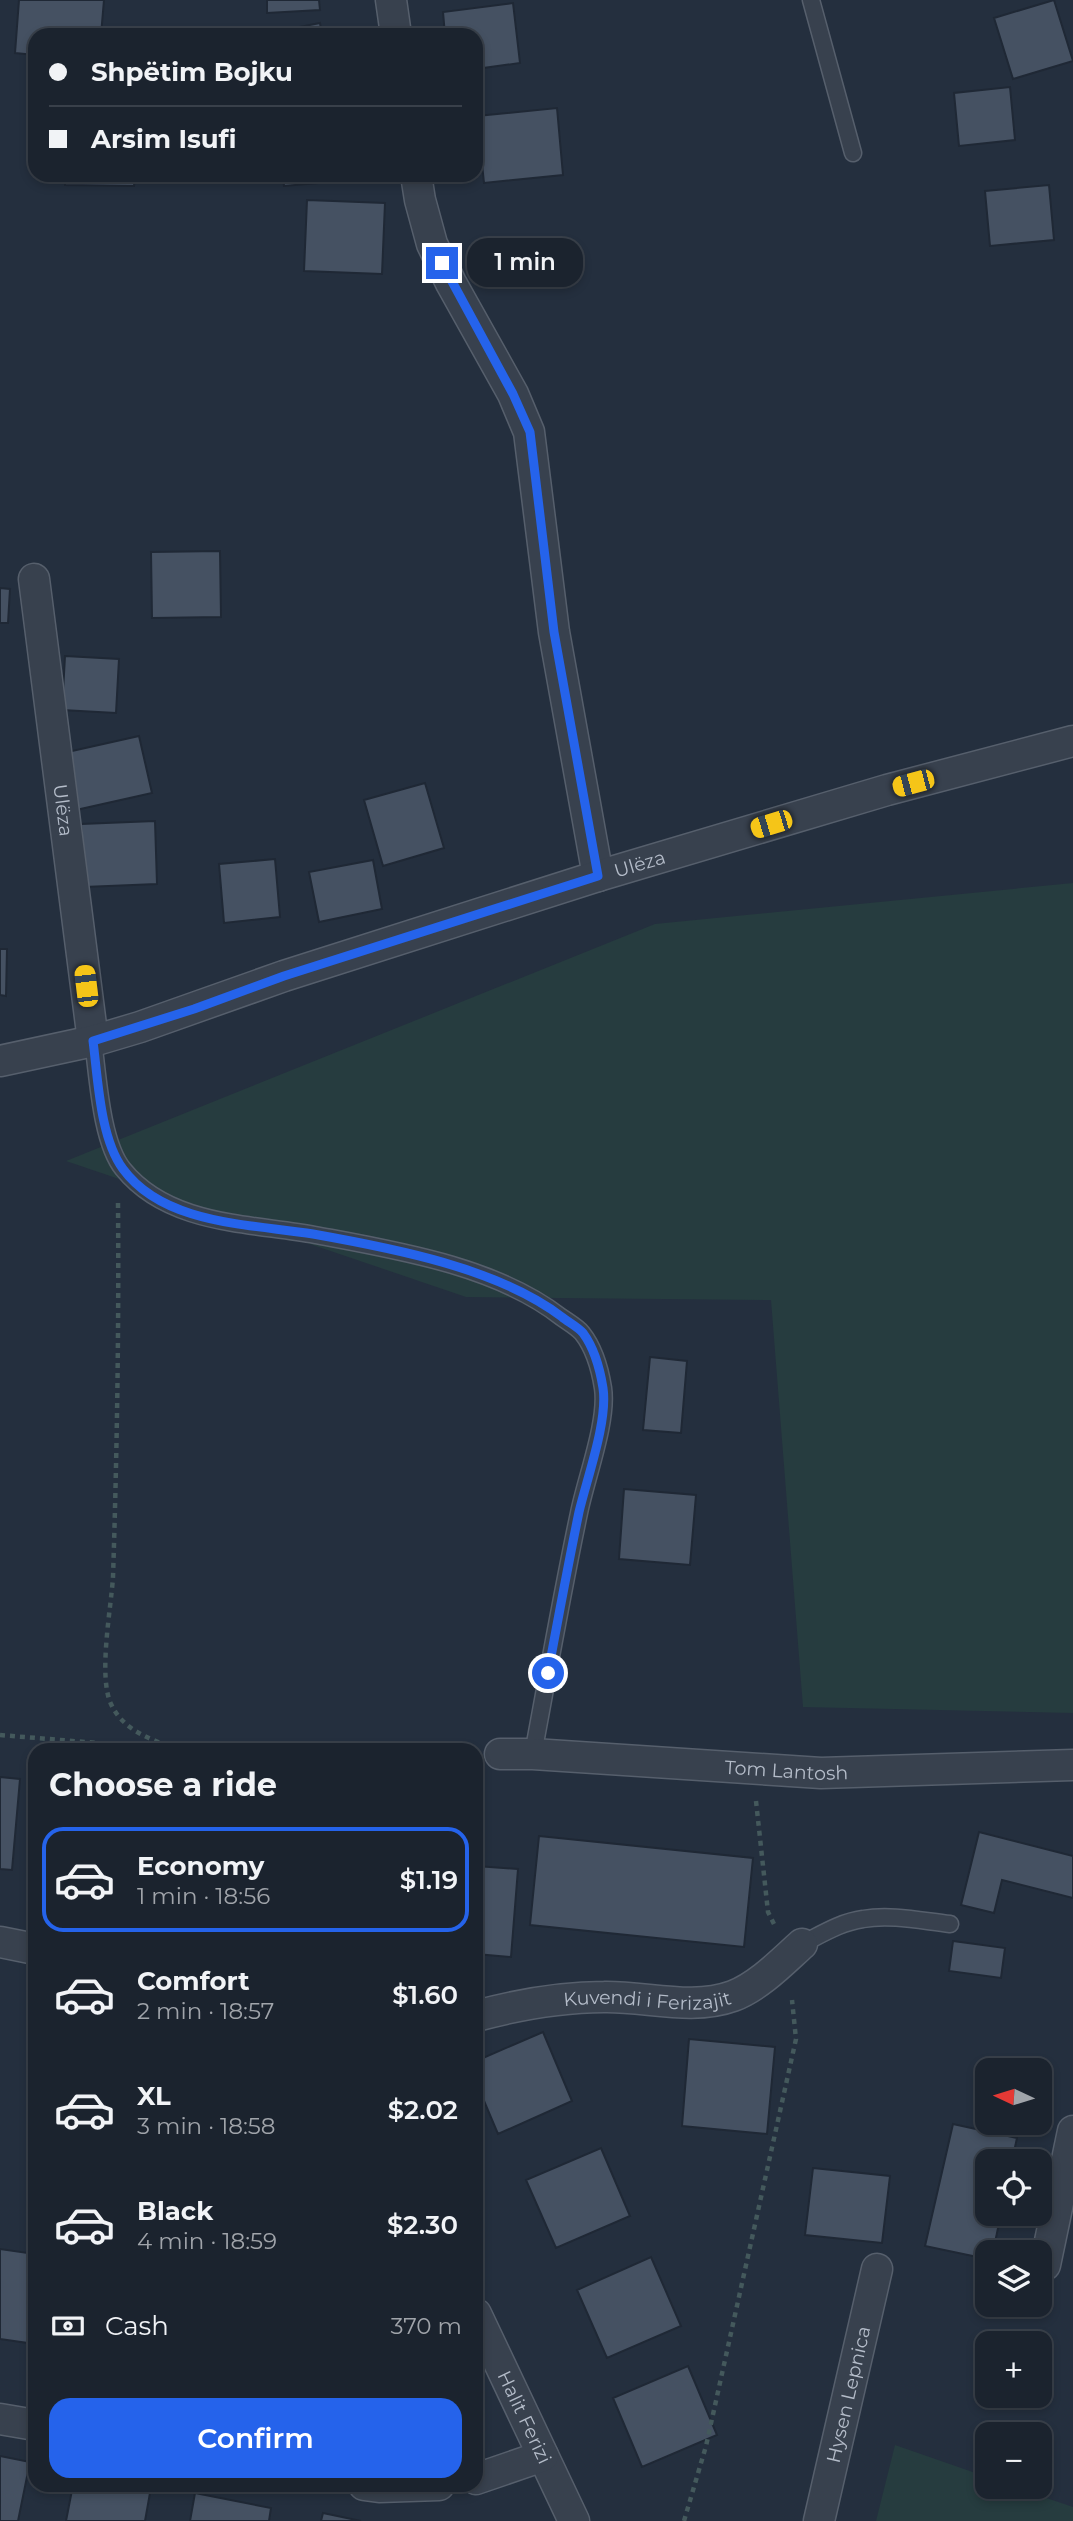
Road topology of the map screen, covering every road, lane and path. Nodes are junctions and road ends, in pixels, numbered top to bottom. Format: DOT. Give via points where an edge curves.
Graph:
graph roads {
  1 [pos="391,0"];
  2 [pos="811,0"];
  3 [pos="395,28"];
  4 [pos="853,153"];
  5 [pos="417,182"];
  6 [pos="34,579"];
  7 [pos="1073,741"];
  8 [pos="598,876"];
  9 [pos="93,1041"];
  10 [pos="0,1061"];
  11 [pos="118,1202"];
  12 [pos="0,1735"];
  13 [pos="97,1743"];
  14 [pos="162,1743"];
  15 [pos="500,1754"];
  16 [pos="533,1754"];
  17 [pos="1073,1765"];
  18 [pos="752,1770"];
  19 [pos="950,1924"];
  20 [pos="0,1942"];
  21 [pos="28,1948"];
  22 [pos="795,1950"];
  23 [pos="483,2015"];
  24 [pos="1073,2130"];
  25 [pos="1050,2240"];
  26 [pos="877,2269"];
  27 [pos="483,2329"];
  28 [pos="0,2419"];
  29 [pos="28,2424"];
  30 [pos="543,2456"];
  31 [pos="483,2477"];
  32 [pos="574,2521"];
  33 [pos="684,2521"];
  34 [pos="819,2521"];
  1 -- 3 [label="street"];
  2 -- 4 [label="lane"];
  5 -- 8 [label="street" via="432,244 530,432 554,632"];
  6 -- 9 [label="street, Ulëza"];
  7 -- 8 [label="street, Ulëza" via="862,797"];
  8 -- 9 [label="street, Ulëza"];
  9 -- 10 [label="street, Ulëza"];
  9 -- 16 [label="lane" via="107,1135 122,1168 143,1189 173,1207 214,1219 436,1261 495,1280 549,1307 582,1333 596,1359 603,1391 599,1434 579,1511"];
  11 -- 14 [label="path" via="117,1442 105,1677 110,1703 123,1722"];
  12 -- 13 [label="path"];
  15 -- 16 [label="street, Tom Lantosh"];
  16 -- 18 [label="street, Tom Lantosh"];
  17 -- 18 [label="street, Tom Lantosh" via="821,1773"];
  18 -- 22 [label="path" via="768,1912"];
  19 -- 22 [label="lane" via="862,1919 840,1925"];
  20 -- 21 [label="street"];
  22 -- 23 [label="street, Kuvendi i Ferizajit" via="734,1996 679,2002 604,1997"];
  22 -- 33 [label="path" via="796,2039 706,2446"];
  24 -- 25 [label="street"];
  26 -- 34 [label="street, Hysen Lepnica"];
  27 -- 30 [label="street, Halit Ferizi"];
  28 -- 29 [label="street"];
  30 -- 31 [label="street"];
  30 -- 32 [label="street, Halit Ferizi"];
}
